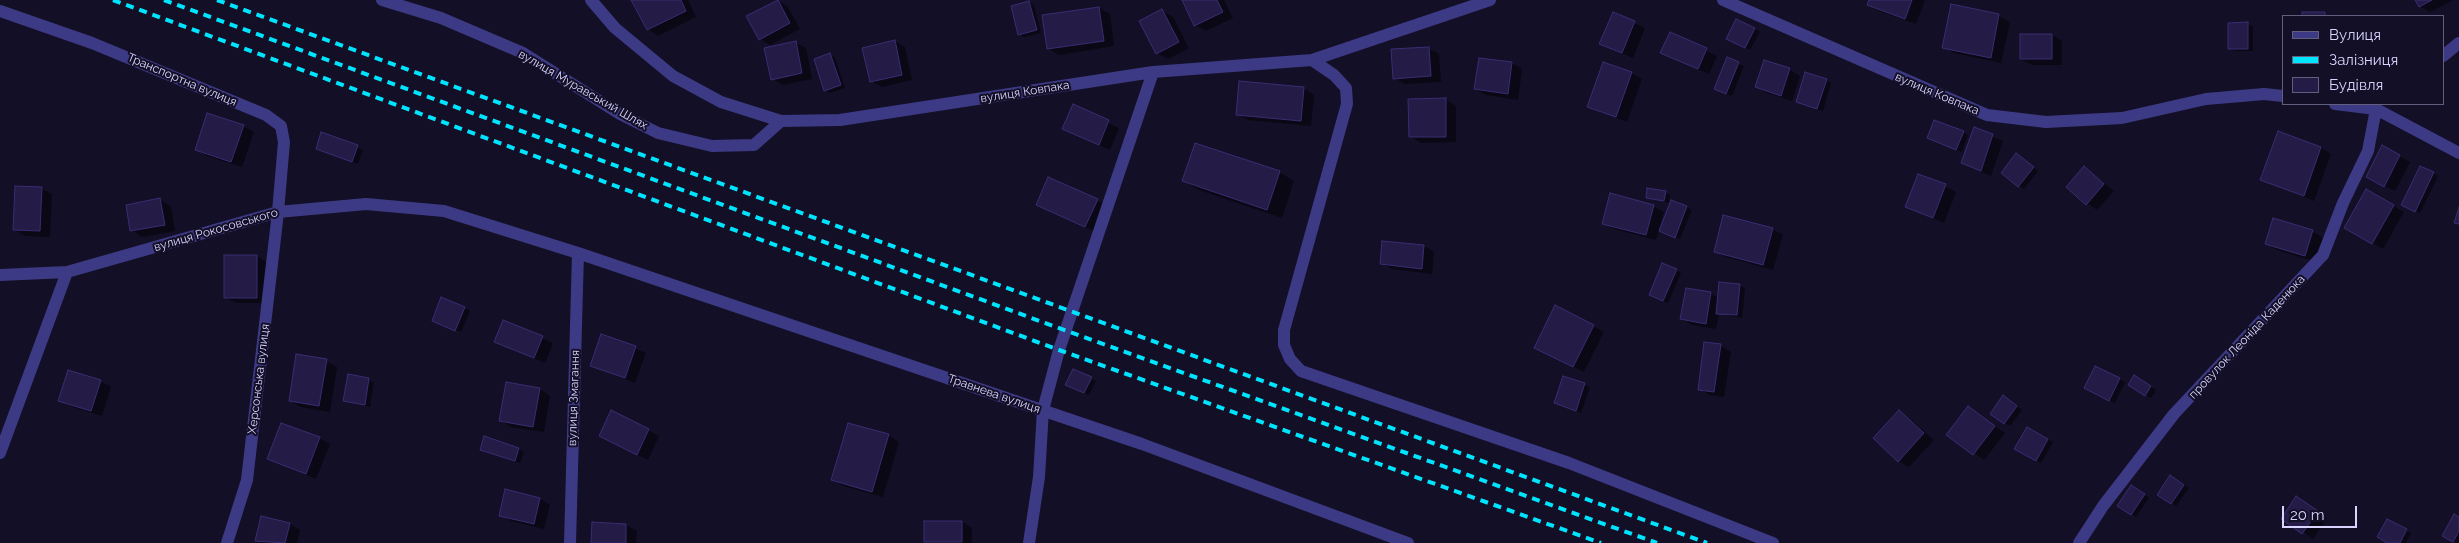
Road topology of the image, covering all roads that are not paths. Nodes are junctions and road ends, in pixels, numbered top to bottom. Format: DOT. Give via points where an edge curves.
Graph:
graph roads {
  1 [pos="382,0"];
  2 [pos="591,0"];
  3 [pos="1723,0"];
  4 [pos="1482,1"];
  5 [pos="0,11"];
  6 [pos="2459,42"];
  7 [pos="2444,55"];
  8 [pos="1312,60"];
  9 [pos="1153,72"];
  10 [pos="2282,96"];
  11 [pos="2350,105"];
  12 [pos="2379,107"];
  13 [pos="781,121"];
  14 [pos="2459,153"];
  15 [pos="278,212"];
  16 [pos="578,253"];
  17 [pos="67,272"];
  18 [pos="0,275"];
  19 [pos="1043,410"];
  20 [pos="0,453"];
  21 [pos="227,543"];
  22 [pos="570,543"];
  23 [pos="1029,543"];
  24 [pos="1408,543"];
  25 [pos="1773,543"];
  26 [pos="2078,543"];
  1 -- 13 [label="street, вулиця Муравський Шлях" via="441,18 523,53 620,114 658,133 712,146 754,146"];
  2 -- 13 [label="street, вулиця Ковпака" via="615,28 673,76 721,102"];
  3 -- 10 [label="street, вулиця Ковпака" via="1987,115 2046,122 2122,118 2206,99 2264,94"];
  4 -- 8 [label="street, вулиця Ковпака"];
  5 -- 15 [label="street, Транспортна вулиця" via="92,43 266,115 281,126 284,142"];
  6 -- 7 [label="street"];
  8 -- 9 [label="street, вулиця Ковпака"];
  8 -- 25 [label="street" via="1346,88 1346,104 1284,330 1284,345 1290,359 1301,371 1569,463"];
  9 -- 13 [label="street, вулиця Ковпака" via="840,120"];
  9 -- 19 [label="street" via="1059,350"];
  11 -- 12 [label="street"];
  12 -- 14 [label="street"];
  12 -- 26 [label="street, провулок Леоніда Каденюка" via="2368,151 2323,255 2174,414"];
  15 -- 16 [label="street, вулиця Рокосовського" via="366,204 444,211"];
  15 -- 17 [label="street, вулиця Рокосовського"];
  15 -- 21 [label="street, Херсонська вулиця" via="247,480"];
  16 -- 19 [label="street, Травнева вулиця"];
  16 -- 22 [label="street, вулиця Змагання"];
  17 -- 18 [label="street, вулиця Рокосовського"];
  17 -- 20 [label="street"];
  19 -- 23 [label="street" via="1039,477"];
  19 -- 24 [label="street, Травнева вулиця"];
}
